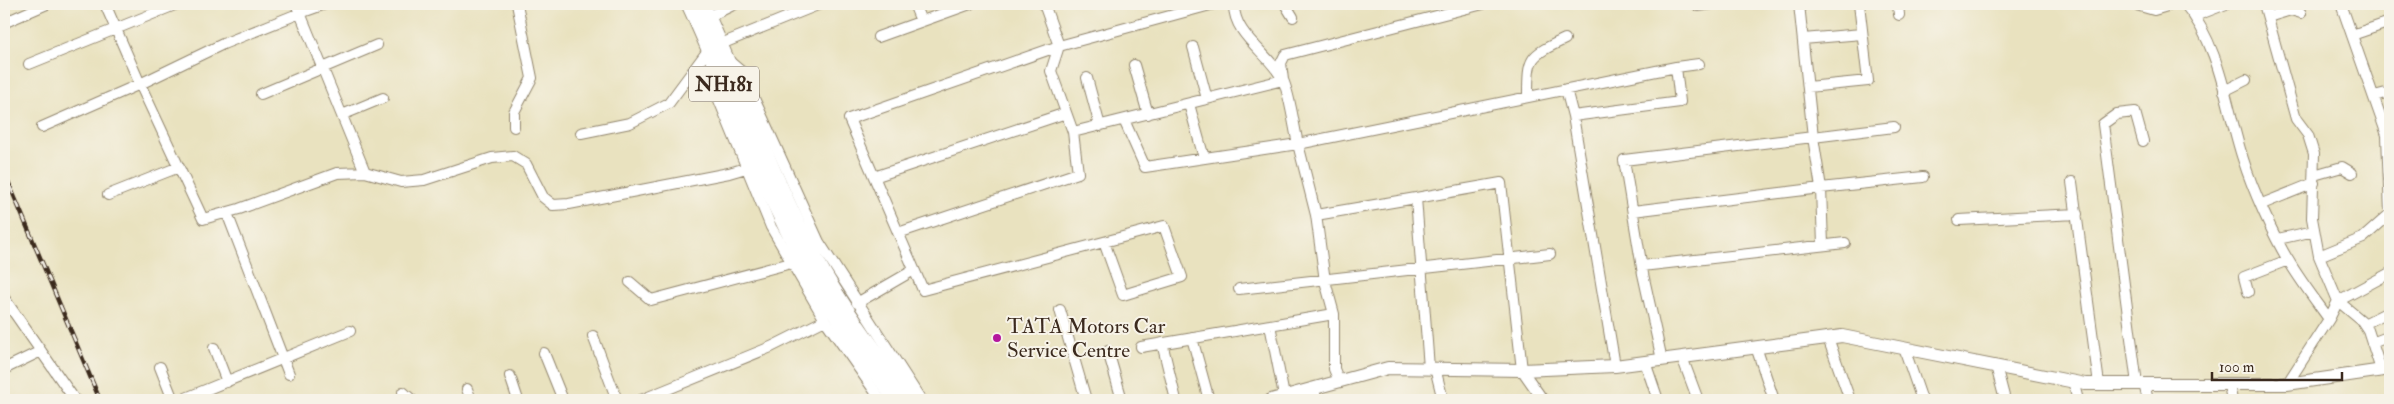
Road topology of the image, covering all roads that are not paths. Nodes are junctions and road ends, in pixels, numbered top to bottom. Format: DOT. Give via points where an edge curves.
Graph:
graph roads {
  1 [pos="47,4"];
  2 [pos="105,4"];
  3 [pos="177,4"];
  4 [pos="325,4"];
  5 [pos="517,4"];
  6 [pos="689,4"];
  7 [pos="735,4"];
  8 [pos="820,4"];
  9 [pos="914,4"];
  10 [pos="970,4"];
  11 [pos="1044,4"];
  12 [pos="1214,4"];
  13 [pos="1234,4"];
  14 [pos="1285,4"];
  15 [pos="1484,4"];
  16 [pos="1712,4"];
  17 [pos="1799,4"];
  18 [pos="1859,4"];
  19 [pos="1898,4"];
  20 [pos="2133,4"];
  21 [pos="2174,4"];
  22 [pos="2185,4"];
  23 [pos="2226,4"];
  24 [pos="2264,4"];
  25 [pos="2341,4"];
  26 [pos="1698,6"];
  27 [pos="298,9"];
  28 [pos="705,10"];
  29 [pos="2301,13"];
  30 [pos="1899,15"];
  31 [pos="2195,16"];
  32 [pos="2268,16"];
  33 [pos="1293,17"];
  34 [pos="8,21"];
  35 [pos="921,21"];
  36 [pos="2390,22"];
  37 [pos="116,30"];
  38 [pos="1862,34"];
  39 [pos="2352,35"];
  40 [pos="878,37"];
  41 [pos="1565,39"];
  42 [pos="1803,39"];
  43 [pos="377,45"];
  44 [pos="1059,46"];
  45 [pos="1193,47"];
  46 [pos="719,54"];
  47 [pos="29,64"];
  48 [pos="1699,64"];
  49 [pos="1134,65"];
  50 [pos="1676,67"];
  51 [pos="322,68"];
  52 [pos="1087,78"];
  53 [pos="1283,80"];
  54 [pos="2246,80"];
  55 [pos="140,84"];
  56 [pos="1808,87"];
  57 [pos="1566,88"];
  58 [pos="2224,91"];
  59 [pos="2390,92"];
  60 [pos="261,94"];
  61 [pos="1528,96"];
  62 [pos="2374,96"];
  63 [pos="383,98"];
  64 [pos="1207,99"];
  65 [pos="1189,104"];
  66 [pos="1066,113"];
  67 [pos="1148,114"];
  68 [pos="342,115"];
  69 [pos="1573,116"];
  70 [pos="1124,120"];
  71 [pos="1100,126"];
  72 [pos="42,127"];
  73 [pos="514,127"];
  74 [pos="1894,127"];
  75 [pos="581,132"];
  76 [pos="1072,132"];
  77 [pos="1813,136"];
  78 [pos="2389,136"];
  79 [pos="2143,141"];
  80 [pos="1298,144"];
  81 [pos="1204,158"];
  82 [pos="179,167"];
  83 [pos="746,168"];
  84 [pos="365,172"];
  85 [pos="2352,173"];
  86 [pos="874,177"];
  87 [pos="1923,177"];
  88 [pos="2314,179"];
  89 [pos="2072,182"];
  90 [pos="1820,188"];
  91 [pos="108,195"];
  92 [pos="1416,198"];
  93 [pos="2262,204"];
  94 [pos="1633,211"];
  95 [pos="227,213"];
  96 [pos="2076,214"];
  97 [pos="1316,215"];
  98 [pos="1959,220"];
  99 [pos="2314,231"];
  100 [pos="898,233"];
  101 [pos="2278,239"];
  102 [pos="1104,242"];
  103 [pos="1845,243"];
  104 [pos="1823,245"];
  105 [pos="1550,254"];
  106 [pos="2319,256"];
  107 [pos="1510,259"];
  108 [pos="2288,260"];
  109 [pos="791,263"];
  110 [pos="1642,266"];
  111 [pos="1421,267"];
  112 [pos="914,270"];
  113 [pos="2390,274"];
  114 [pos="1325,281"];
  115 [pos="630,282"];
  116 [pos="826,288"];
  117 [pos="1239,289"];
  118 [pos="2248,292"];
  119 [pos="2338,301"];
  120 [pos="5,302"];
  121 [pos="857,303"];
  122 [pos="1060,310"];
  123 [pos="2390,311"];
  124 [pos="1334,314"];
  125 [pos="2329,319"];
  126 [pos="825,320"];
  127 [pos="2364,324"];
  128 [pos="1270,325"];
  129 [pos="350,331"];
  130 [pos="593,336"];
  131 [pos="2390,336"];
  132 [pos="1192,338"];
  133 [pos="1828,338"];
  134 [pos="1162,343"];
  135 [pos="2372,344"];
  136 [pos="1141,347"];
  137 [pos="1756,347"];
  138 [pos="214,348"];
  139 [pos="1904,348"];
  140 [pos="40,351"];
  141 [pos="1108,351"];
  142 [pos="544,353"];
  143 [pos="1682,357"];
  144 [pos="283,358"];
  145 [pos="1662,360"];
  146 [pos="1645,362"];
  147 [pos="160,366"];
  148 [pos="1615,366"];
  149 [pos="1996,366"];
  150 [pos="4,368"];
  151 [pos="1432,368"];
  152 [pos="2386,369"];
  153 [pos="1522,370"];
  154 [pos="289,374"];
  155 [pos="510,376"];
  156 [pos="1339,381"];
  157 [pos="2074,381"];
  158 [pos="227,382"];
  159 [pos="2099,384"];
  160 [pos="2140,384"];
  161 [pos="2287,384"];
  162 [pos="2229,385"];
  163 [pos="467,389"];
  164 [pos="403,392"];
  165 [pos="1315,394"];
  166 [pos="1284,396"];
  167 [pos="75,400"];
  168 [pos="173,400"];
  169 [pos="181,400"];
  170 [pos="412,400"];
  171 [pos="471,400"];
  172 [pos="518,400"];
  173 [pos="562,400"];
  174 [pos="617,400"];
  175 [pos="641,400"];
  176 [pos="881,400"];
  177 [pos="896,400"];
  178 [pos="911,400"];
  179 [pos="921,400"];
  180 [pos="1086,400"];
  181 [pos="1122,400"];
  182 [pos="1176,400"];
  183 [pos="1209,400"];
  184 [pos="1270,400"];
  185 [pos="1442,400"];
  186 [pos="1543,400"];
  187 [pos="1658,400"];
  188 [pos="1698,400"];
  189 [pos="1774,400"];
  190 [pos="1850,400"];
  191 [pos="1922,400"];
  192 [pos="2005,400"];
  193 [pos="2078,400"];
  194 [pos="2148,400"];
  195 [pos="2232,400"];
  1 -- 34 [label="street"];
  2 -- 37 [label="street"];
  3 -- 37 [label="street"];
  4 -- 27 [label="street"];
  5 -- 73 [label="street" via="532,78 514,112"];
  6 -- 46 [label="highway, NH181"];
  7 -- 28 [label="street"];
  8 -- 46 [label="street"];
  9 -- 35 [label="street"];
  10 -- 35 [label="street"];
  11 -- 44 [label="street"];
  12 -- 44 [label="street"];
  13 -- 53 [label="street" via="1239,26"];
  14 -- 33 [label="street"];
  15 -- 53 [label="street" via="1291,52 1281,63"];
  16 -- 26 [label="street"];
  17 -- 42 [label="street"];
  18 -- 38 [label="street"];
  19 -- 30 [label="street"];
  20 -- 21 [label="street" via="2154,10"];
  22 -- 31 [label="street"];
  23 -- 31 [label="street"];
  24 -- 32 [label="street"];
  25 -- 39 [label="street"];
  27 -- 51 [label="street"];
  27 -- 55 [label="street"];
  28 -- 46 [label="highway, NH181"];
  29 -- 32 [label="street" via="2290,10"];
  31 -- 58 [label="street" via="2210,42"];
  32 -- 88 [label="street" via="2296,119 2308,135 2314,154"];
  35 -- 40 [label="street"];
  36 -- 39 [label="street"];
  37 -- 47 [label="street"];
  37 -- 55 [label="street"];
  38 -- 42 [label="street"];
  38 -- 56 [label="street" via="1868,81"];
  39 -- 62 [label="street"];
  41 -- 61 [label="street" via="1538,52 1528,66"];
  42 -- 56 [label="street"];
  43 -- 51 [label="street"];
  44 -- 66 [label="street" via="1051,72"];
  44 -- 86 [label="street" via="849,119"];
  45 -- 64 [label="street"];
  46 -- 75 [label="street" via="669,103 630,123"];
  46 -- 83 [label="street" via="712,83"];
  46 -- 116 [label="highway, NH181" via="785,224"];
  46 -- 121 [label="street" via="742,72 819,242"];
  48 -- 50 [label="street"];
  49 -- 67 [label="street"];
  50 -- 57 [label="street"];
  50 -- 69 [label="street" via="1680,102"];
  51 -- 60 [label="street"];
  51 -- 68 [label="street"];
  52 -- 71 [label="street"];
  53 -- 64 [label="street"];
  53 -- 80 [label="street"];
  54 -- 58 [label="street"];
  55 -- 72 [label="street"];
  55 -- 82 [label="street"];
  56 -- 77 [label="street"];
  57 -- 61 [label="street"];
  57 -- 69 [label="street"];
  58 -- 93 [label="street" via="2243,161"];
  59 -- 62 [label="street"];
  61 -- 80 [label="street"];
  62 -- 78 [label="street"];
  63 -- 68 [label="street"];
  64 -- 65 [label="street"];
  65 -- 67 [label="street"];
  65 -- 81 [label="street"];
  66 -- 76 [label="street"];
  66 -- 86 [label="street"];
  67 -- 70 [label="street"];
  68 -- 84 [label="street"];
  69 -- 148 [label="street"];
  70 -- 71 [label="street"];
  70 -- 81 [label="street" via="1145,167"];
  71 -- 76 [label="street"];
  74 -- 77 [label="street"];
  76 -- 100 [label="street" via="1078,173"];
  77 -- 90 [label="street"];
  77 -- 94 [label="street" via="1624,160"];
  78 -- 106 [label="street" via="2390,214 2362,238"];
  79 -- 160 [label="street" via="2136,112 2117,114 2103,124"];
  80 -- 81 [label="street"];
  80 -- 97 [label="street"];
  82 -- 91 [label="street"];
  82 -- 95 [label="street" via="203,219"];
  83 -- 84 [label="street" via="553,205 543,197 526,164 513,156 492,158 424,180 401,182"];
  83 -- 109 [label="street"];
  84 -- 95 [label="street" via="337,172"];
  85 -- 88 [label="street" via="2342,167"];
  86 -- 100 [label="street"];
  87 -- 90 [label="street"];
  88 -- 93 [label="street"];
  88 -- 99 [label="street"];
  89 -- 96 [label="street"];
  90 -- 94 [label="street"];
  90 -- 104 [label="street"];
  92 -- 97 [label="street"];
  92 -- 107 [label="street" via="1501,183"];
  92 -- 111 [label="street"];
  93 -- 101 [label="street"];
  94 -- 110 [label="street"];
  95 -- 144 [label="street"];
  96 -- 98 [label="street"];
  96 -- 159 [label="street"];
  97 -- 114 [label="street"];
  99 -- 101 [label="street"];
  99 -- 106 [label="street"];
  100 -- 112 [label="street"];
  101 -- 108 [label="street"];
  102 -- 102 [label="street" via="1164,226 1182,277 1123,295"];
  102 -- 112 [label="street" via="923,290"];
  103 -- 104 [label="street"];
  104 -- 110 [label="street"];
  105 -- 107 [label="street"];
  106 -- 119 [label="street"];
  107 -- 111 [label="street"];
  107 -- 153 [label="street"];
  108 -- 118 [label="street" via="2244,277"];
  108 -- 125 [label="street"];
  109 -- 115 [label="street" via="651,300"];
  109 -- 126 [label="street"];
  110 -- 145 [label="street"];
  111 -- 114 [label="street"];
  111 -- 151 [label="street"];
  112 -- 121 [label="street"];
  113 -- 119 [label="street"];
  114 -- 117 [label="street"];
  114 -- 124 [label="street"];
  116 -- 177 [label="highway, NH181"];
  116 -- 178 [label="highway, NH181"];
  119 -- 125 [label="street"];
  119 -- 127 [label="street"];
  120 -- 140 [label="street"];
  121 -- 179 [label="street"];
  122 -- 180 [label="street"];
  123 -- 127 [label="street"];
  124 -- 128 [label="street"];
  124 -- 156 [label="street" via="1334,370"];
  125 -- 161 [label="street"];
  126 -- 175 [label="street" via="771,347"];
  126 -- 176 [label="street"];
  127 -- 135 [label="street"];
  128 -- 132 [label="street"];
  128 -- 166 [label="street"];
  129 -- 144 [label="street"];
  130 -- 174 [label="street"];
  131 -- 135 [label="street"];
  132 -- 134 [label="street"];
  132 -- 183 [label="street"];
  133 -- 137 [label="main road"];
  133 -- 139 [label="main road" via="1842,336"];
  133 -- 190 [label="street"];
  134 -- 136 [label="street"];
  134 -- 182 [label="street"];
  135 -- 152 [label="street"];
  137 -- 143 [label="main road"];
  137 -- 189 [label="street"];
  138 -- 158 [label="street"];
  139 -- 149 [label="main road"];
  139 -- 191 [label="street"];
  140 -- 150 [label="street"];
  140 -- 167 [label="street"];
  141 -- 181 [label="street"];
  142 -- 173 [label="street"];
  143 -- 145 [label="main road"];
  143 -- 188 [label="street"];
  144 -- 154 [label="street"];
  144 -- 158 [label="street"];
  145 -- 146 [label="main road"];
  146 -- 148 [label="main road"];
  146 -- 187 [label="street"];
  147 -- 168 [label="street"];
  148 -- 153 [label="main road"];
  149 -- 157 [label="main road"];
  149 -- 192 [label="street"];
  151 -- 153 [label="main road"];
  151 -- 156 [label="main road" via="1388,368"];
  151 -- 185 [label="street"];
  152 -- 161 [label="main road"];
  153 -- 186 [label="street"];
  155 -- 172 [label="street"];
  156 -- 165 [label="main road"];
  157 -- 159 [label="main road"];
  157 -- 193 [label="street"];
  158 -- 169 [label="street"];
  159 -- 160 [label="main road"];
  160 -- 162 [label="main road"];
  160 -- 194 [label="street"];
  161 -- 162 [label="main road"];
  162 -- 195 [label="street"];
  163 -- 171 [label="street"];
  164 -- 170 [label="street"];
  165 -- 166 [label="main road"];
  166 -- 184 [label="main road"];
}
